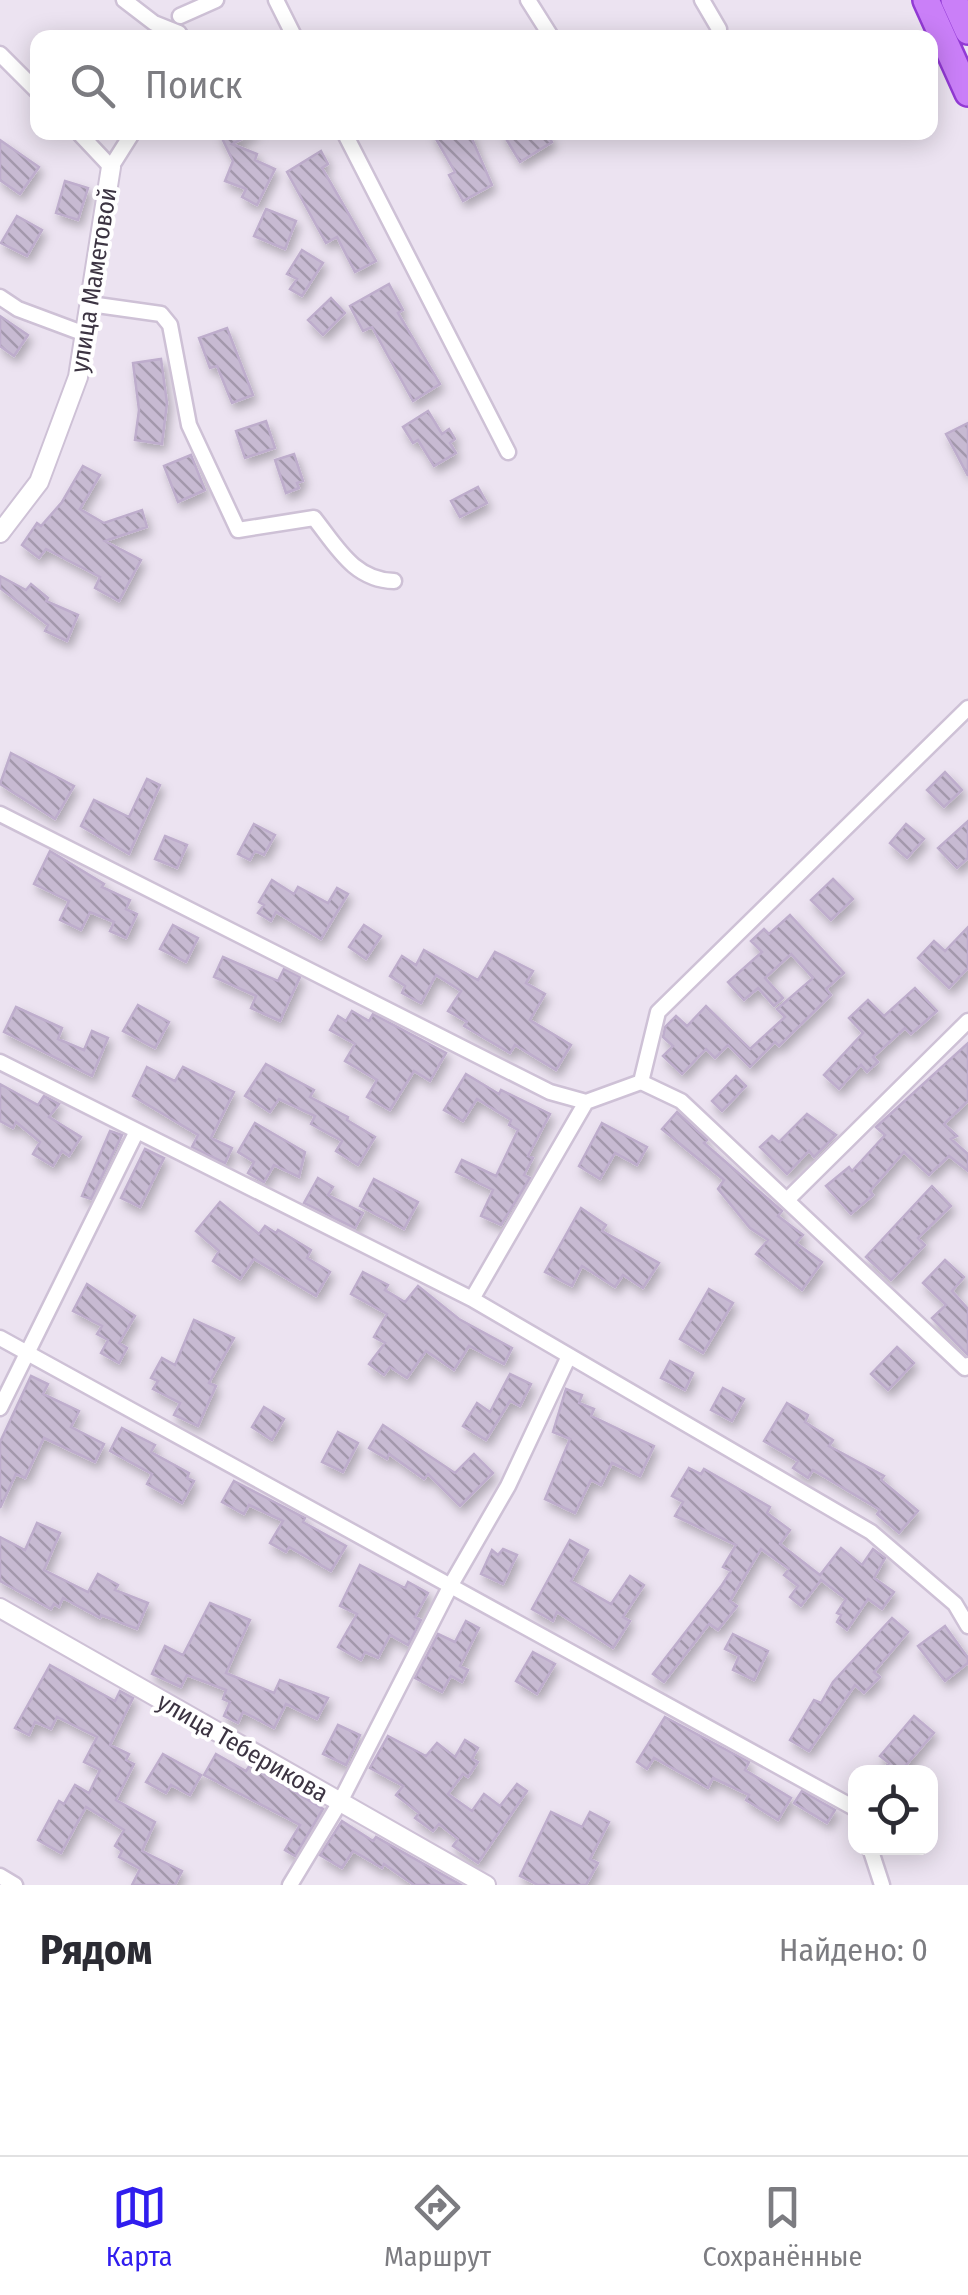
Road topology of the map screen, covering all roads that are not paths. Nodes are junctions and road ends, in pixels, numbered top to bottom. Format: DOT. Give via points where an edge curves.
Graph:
graph roads {
  1 [pos="124,0"];
  2 [pos="216,0"];
  3 [pos="276,0"];
  4 [pos="528,0"];
  5 [pos="702,0"];
  6 [pos="926,0"];
  7 [pos="954,0"];
  8 [pos="180,8"];
  9 [pos="719,29"];
  10 [pos="167,30"];
  11 [pos="291,30"];
  12 [pos="547,30"];
  13 [pos="968,31"];
  14 [pos="0,54"];
  15 [pos="30,84"];
  16 [pos="968,93"];
  17 [pos="86,140"];
  18 [pos="128,140"];
  19 [pos="348,140"];
  20 [pos="112,167"];
  21 [pos="0,297"];
  22 [pos="90,304"];
  23 [pos="85,334"];
  24 [pos="508,452"];
  25 [pos="0,533"];
  26 [pos="394,581"];
  27 [pos="968,708"];
  28 [pos="0,814"];
  29 [pos="968,1020"];
  30 [pos="0,1062"];
  31 [pos="641,1082"];
  32 [pos="586,1102"];
  33 [pos="136,1133"];
  34 [pos="787,1200"];
  35 [pos="472,1299"];
  36 [pos="0,1338"];
  37 [pos="29,1353"];
  38 [pos="569,1356"];
  39 [pos="967,1369"];
  40 [pos="0,1408"];
  41 [pos="452,1583"];
  42 [pos="0,1608"];
  43 [pos="968,1626"];
  44 [pos="340,1802"];
  45 [pos="848,1805"];
  46 [pos="872,1855"];
  47 [pos="0,1876"];
  48 [pos="15,1885"];
  49 [pos="290,1885"];
  50 [pos="486,1885"];
  51 [pos="882,1885"];
  1 -- 10 [label="street"];
  2 -- 8 [label="street"];
  3 -- 11 [label="street"];
  4 -- 12 [label="street"];
  5 -- 9 [label="street"];
  6 -- 16 [label="highway"];
  7 -- 13 [label="highway"];
  14 -- 15 [label="street"];
  17 -- 20 [label="street"];
  18 -- 20 [label="street, улица Маметовой"];
  19 -- 24 [label="street"];
  20 -- 22 [label="street, улица Маметовой"];
  21 -- 23 [label="street"];
  22 -- 23 [label="street, улица Маметовой"];
  22 -- 26 [label="street" via="162,314 170,325 188,425 238,530 314,518 350,564 373,580"];
  23 -- 25 [label="street, улица Маметовой" via="78,377 39,482"];
  27 -- 31 [label="street" via="658,1012"];
  28 -- 32 [label="street" via="550,1092"];
  29 -- 34 [label="street"];
  30 -- 33 [label="street"];
  31 -- 32 [label="street"];
  31 -- 34 [label="street" via="682,1101"];
  32 -- 35 [label="street"];
  33 -- 35 [label="street"];
  33 -- 37 [label="street"];
  34 -- 39 [label="street"];
  35 -- 38 [label="street"];
  36 -- 37 [label="street"];
  37 -- 40 [label="street"];
  37 -- 41 [label="street"];
  38 -- 41 [label="street" via="508,1486"];
  38 -- 43 [label="street" via="872,1532 955,1604"];
  41 -- 44 [label="street"];
  41 -- 45 [label="street"];
  42 -- 44 [label="street, улица Теберикова"];
  44 -- 49 [label="street"];
  44 -- 50 [label="street, улица Теберикова"];
  46 -- 51 [label="street"];
  47 -- 48 [label="street"];
}
